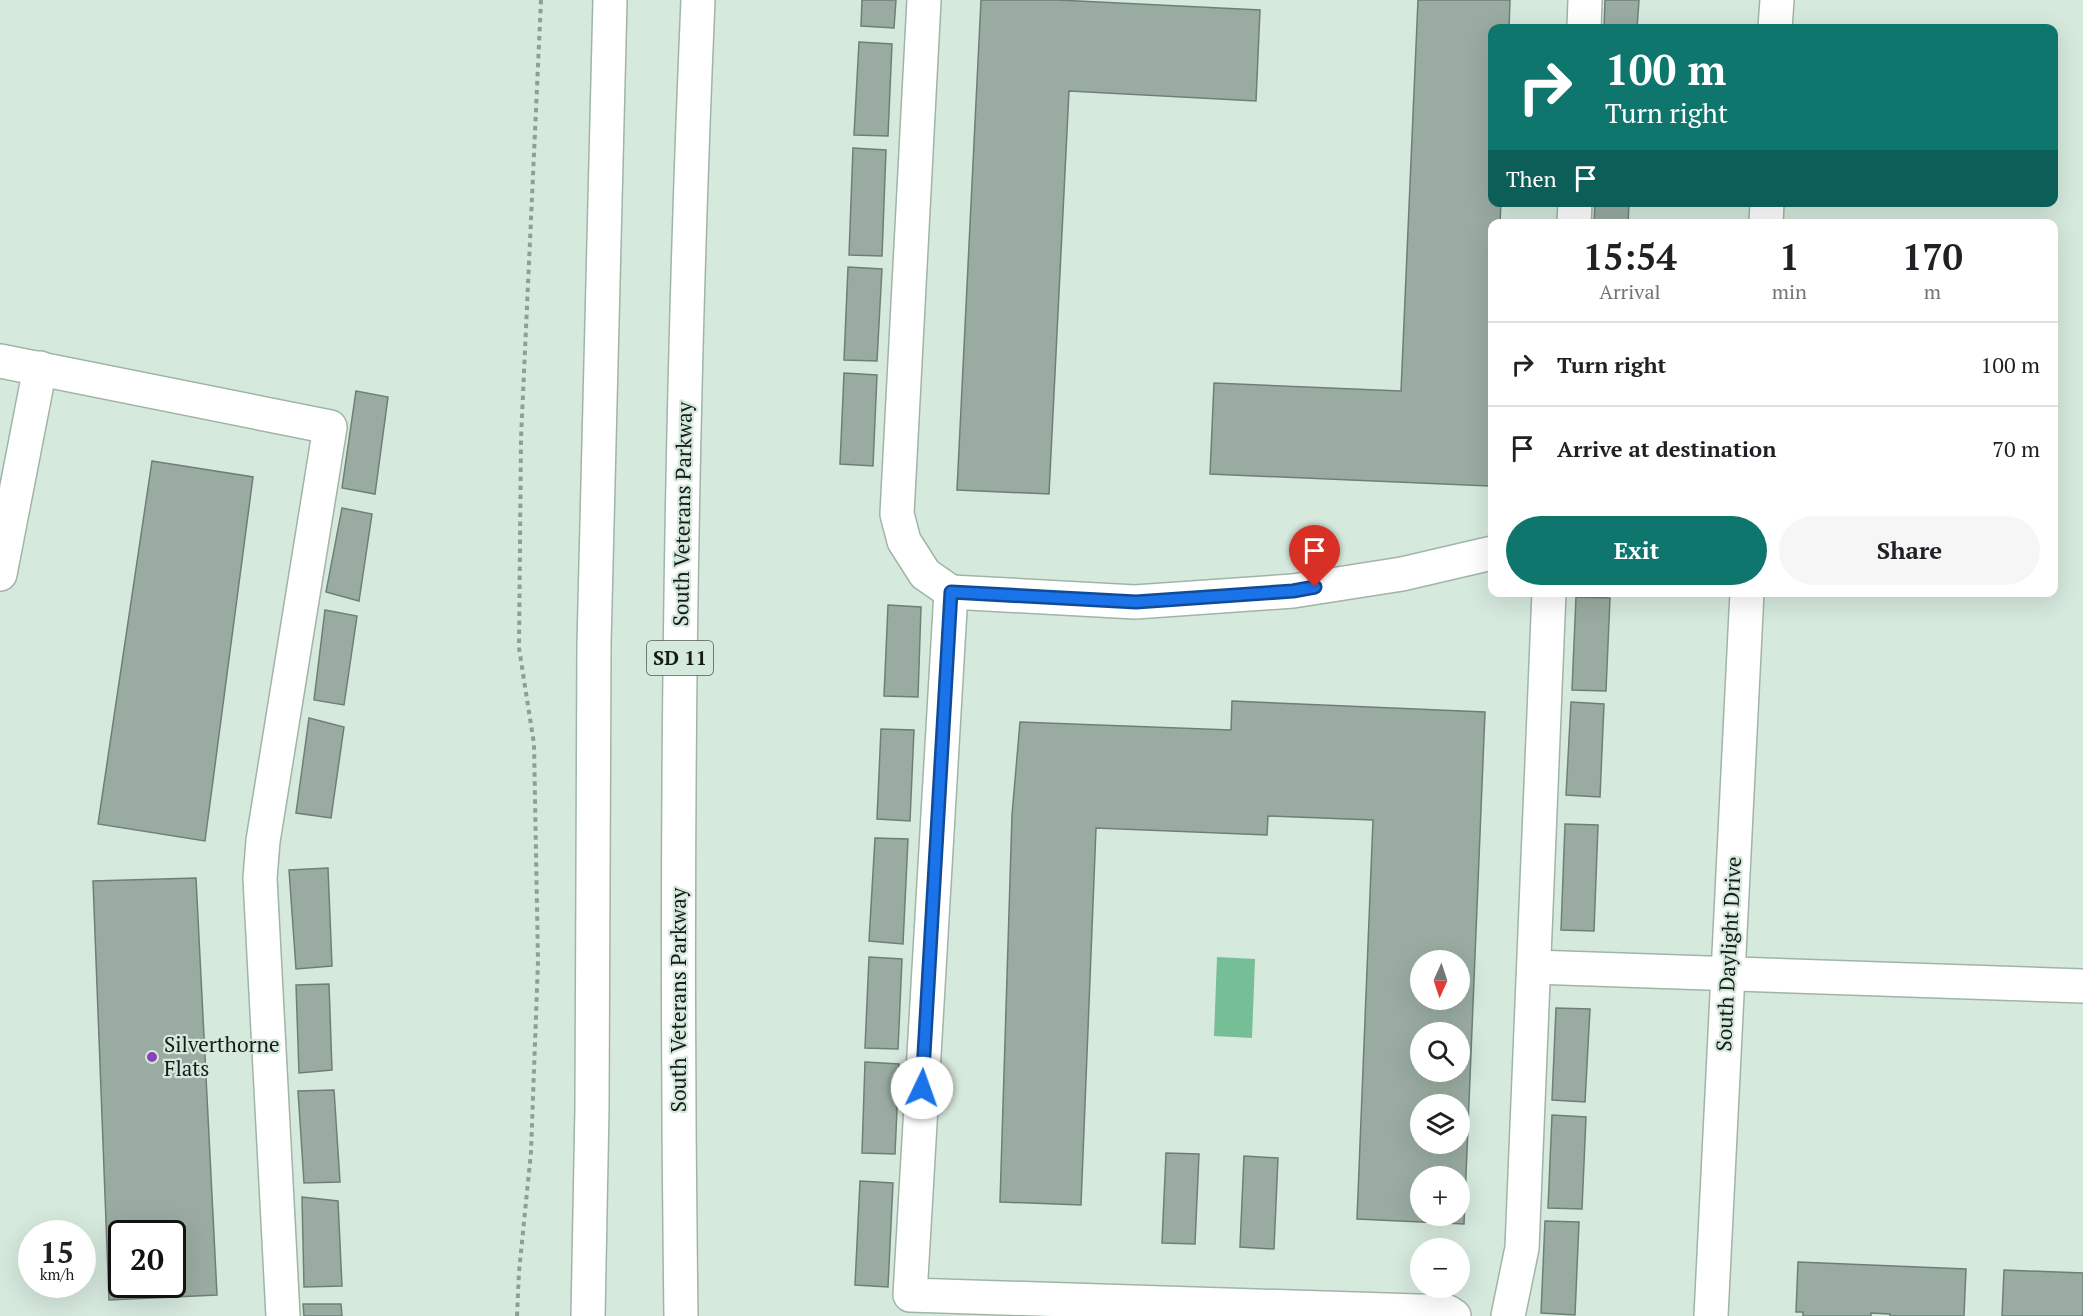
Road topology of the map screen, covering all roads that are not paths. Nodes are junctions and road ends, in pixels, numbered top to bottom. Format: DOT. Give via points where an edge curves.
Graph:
graph roads {
  1 [pos="610,0"];
  2 [pos="698,0"];
  3 [pos="924,0"];
  4 [pos="1585,0"];
  5 [pos="1777,0"];
  6 [pos="1584,24"];
  7 [pos="1775,24"];
  8 [pos="0,361"];
  9 [pos="40,368"];
  10 [pos="1488,554"];
  11 [pos="0,574"];
  12 [pos="951,592"];
  13 [pos="1549,597"];
  14 [pos="1747,597"];
  15 [pos="1534,967"];
  16 [pos="1728,975"];
  17 [pos="2083,986"];
  18 [pos="283,1316"];
  19 [pos="588,1316"];
  20 [pos="681,1316"];
  21 [pos="1454,1316"];
  22 [pos="1508,1316"];
  23 [pos="1711,1316"];
  1 -- 19 [label="main road" via="594,645"];
  2 -- 20 [label="main road, South Veterans Parkway / SD 11" via="680,642"];
  3 -- 12 [label="main road" via="897,514 904,541 925,574"];
  4 -- 6 [label="main road"];
  5 -- 7 [label="main road"];
  8 -- 9 [label="main road"];
  9 -- 11 [label="main road"];
  9 -- 18 [label="main road" via="330,427 260,878"];
  10 -- 12 [label="main road" via="1402,574 1271,592 1136,602"];
  12 -- 21 [label="main road" via="910,1295 1448,1312"];
  13 -- 15 [label="main road"];
  14 -- 16 [label="main road, South Daylight Drive"];
  15 -- 16 [label="main road"];
  15 -- 22 [label="main road" via="1522,1248"];
  16 -- 17 [label="main road"];
  16 -- 23 [label="main road, South Daylight Drive"];
}
